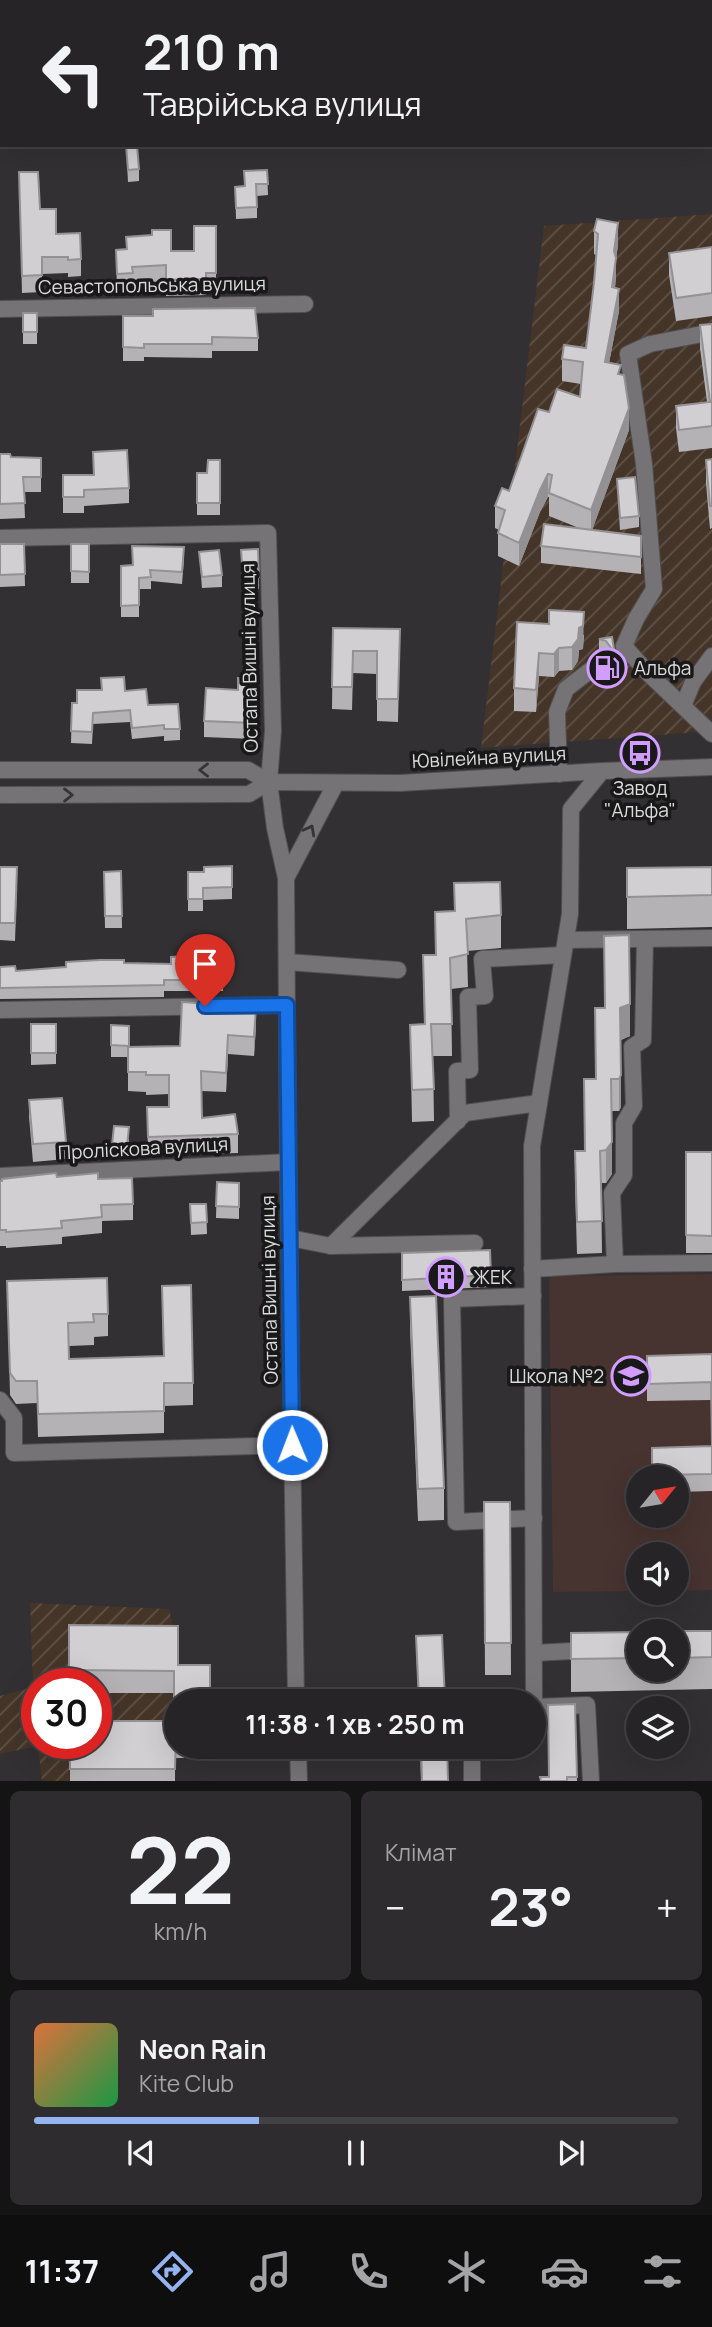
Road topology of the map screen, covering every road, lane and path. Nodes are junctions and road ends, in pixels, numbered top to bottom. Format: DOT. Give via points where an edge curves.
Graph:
graph roads {
  1 [pos="305,304"];
  2 [pos="0,309"];
  3 [pos="712,332"];
  4 [pos="0,538"];
  5 [pos="613,654"];
  6 [pos="712,656"];
  7 [pos="682,706"];
  8 [pos="712,734"];
  9 [pos="712,767"];
  10 [pos="0,770"];
  11 [pos="602,771"];
  12 [pos="559,774"];
  13 [pos="269,782"];
  14 [pos="336,783"];
  15 [pos="0,796"];
  16 [pos="286,878"];
  17 [pos="712,938"];
  18 [pos="645,939"];
  19 [pos="565,947"];
  20 [pos="287,962"];
  21 [pos="398,970"];
  22 [pos="287,1005"];
  23 [pos="0,1010"];
  24 [pos="539,1103"];
  25 [pos="458,1121"];
  26 [pos="288,1162"];
  27 [pos="0,1176"];
  28 [pos="290,1238"];
  29 [pos="475,1243"];
  30 [pos="331,1246"];
  31 [pos="712,1263"];
  32 [pos="615,1264"];
  33 [pos="533,1269"];
  34 [pos="533,1296"];
  35 [pos="0,1400"];
  36 [pos="292,1445"];
  37 [pos="534,1518"];
  38 [pos="613,1649"];
  39 [pos="534,1653"];
  40 [pos="296,1689"];
  41 [pos="534,1689"];
  42 [pos="546,1707"];
  43 [pos="298,1759"];
  44 [pos="472,1759"];
  45 [pos="299,1781"];
  46 [pos="472,1781"];
  47 [pos="592,1781"];
  1 -- 2 [label="street, Севастопольська вулиця"];
  3 -- 5 [label="street" via="650,344 628,354 644,464 654,589"];
  4 -- 13 [label="street, Остапа Вишні вулиця" via="268,533 273,731"];
  5 -- 7 [label="street" via="648,673"];
  5 -- 12 [label="street" via="566,689 557,712"];
  6 -- 7 [label="street"];
  7 -- 8 [label="street"];
  9 -- 11 [label="street, Ювілейна вулиця"];
  13 -- 10 [label="street, one-way" via="248,770"];
  11 -- 12 [label="street, Ювілейна вулиця"];
  11 -- 19 [label="street" via="571,809 570,914"];
  12 -- 14 [label="street, Ювілейна вулиця" via="452,782"];
  13 -- 14 [label="street, Ювілейна вулиця"];
  15 -- 13 [label="street, one-way" via="249,794"];
  13 -- 16 [label="street, Остапа Вишні вулиця"];
  16 -- 14 [label="street, one-way"];
  16 -- 20 [label="street, Остапа Вишні вулиця"];
  17 -- 18 [label="street"];
  18 -- 19 [label="street"];
  18 -- 32 [label="street" via="643,1040 632,1047 634,1106 624,1123 624,1175 612,1193"];
  19 -- 24 [label="street"];
  19 -- 25 [label="street" via="482,960 485,996 468,998 471,1070 457,1071"];
  20 -- 21 [label="street"];
  20 -- 22 [label="street, Остапа Вишні вулиця"];
  22 -- 23 [label="street"];
  22 -- 26 [label="street, Остапа Вишні вулиця"];
  24 -- 25 [label="street" via="465,1113"];
  24 -- 33 [label="street" via="532,1146"];
  25 -- 30 [label="street"];
  26 -- 27 [label="street, Проліскова вулиця"];
  26 -- 28 [label="street, Остапа Вишні вулиця"];
  28 -- 30 [label="street"];
  28 -- 36 [label="street, Остапа Вишні вулиця"];
  29 -- 30 [label="street"];
  31 -- 32 [label="street"];
  32 -- 33 [label="street"];
  33 -- 34 [label="street"];
  34 -- 37 [label="street"];
  34 -- 37 [label="street" via="452,1299 456,1522"];
  35 -- 36 [label="street" via="14,1418 14,1453"];
  36 -- 40 [label="street, Остапа Вишні вулиця"];
  37 -- 39 [label="street"];
  38 -- 39 [label="street"];
  39 -- 41 [label="street"];
  42 -- 47 [label="street" via="587,1705"];
  43 -- 45 [label="street"];
  44 -- 46 [label="street"];
}
